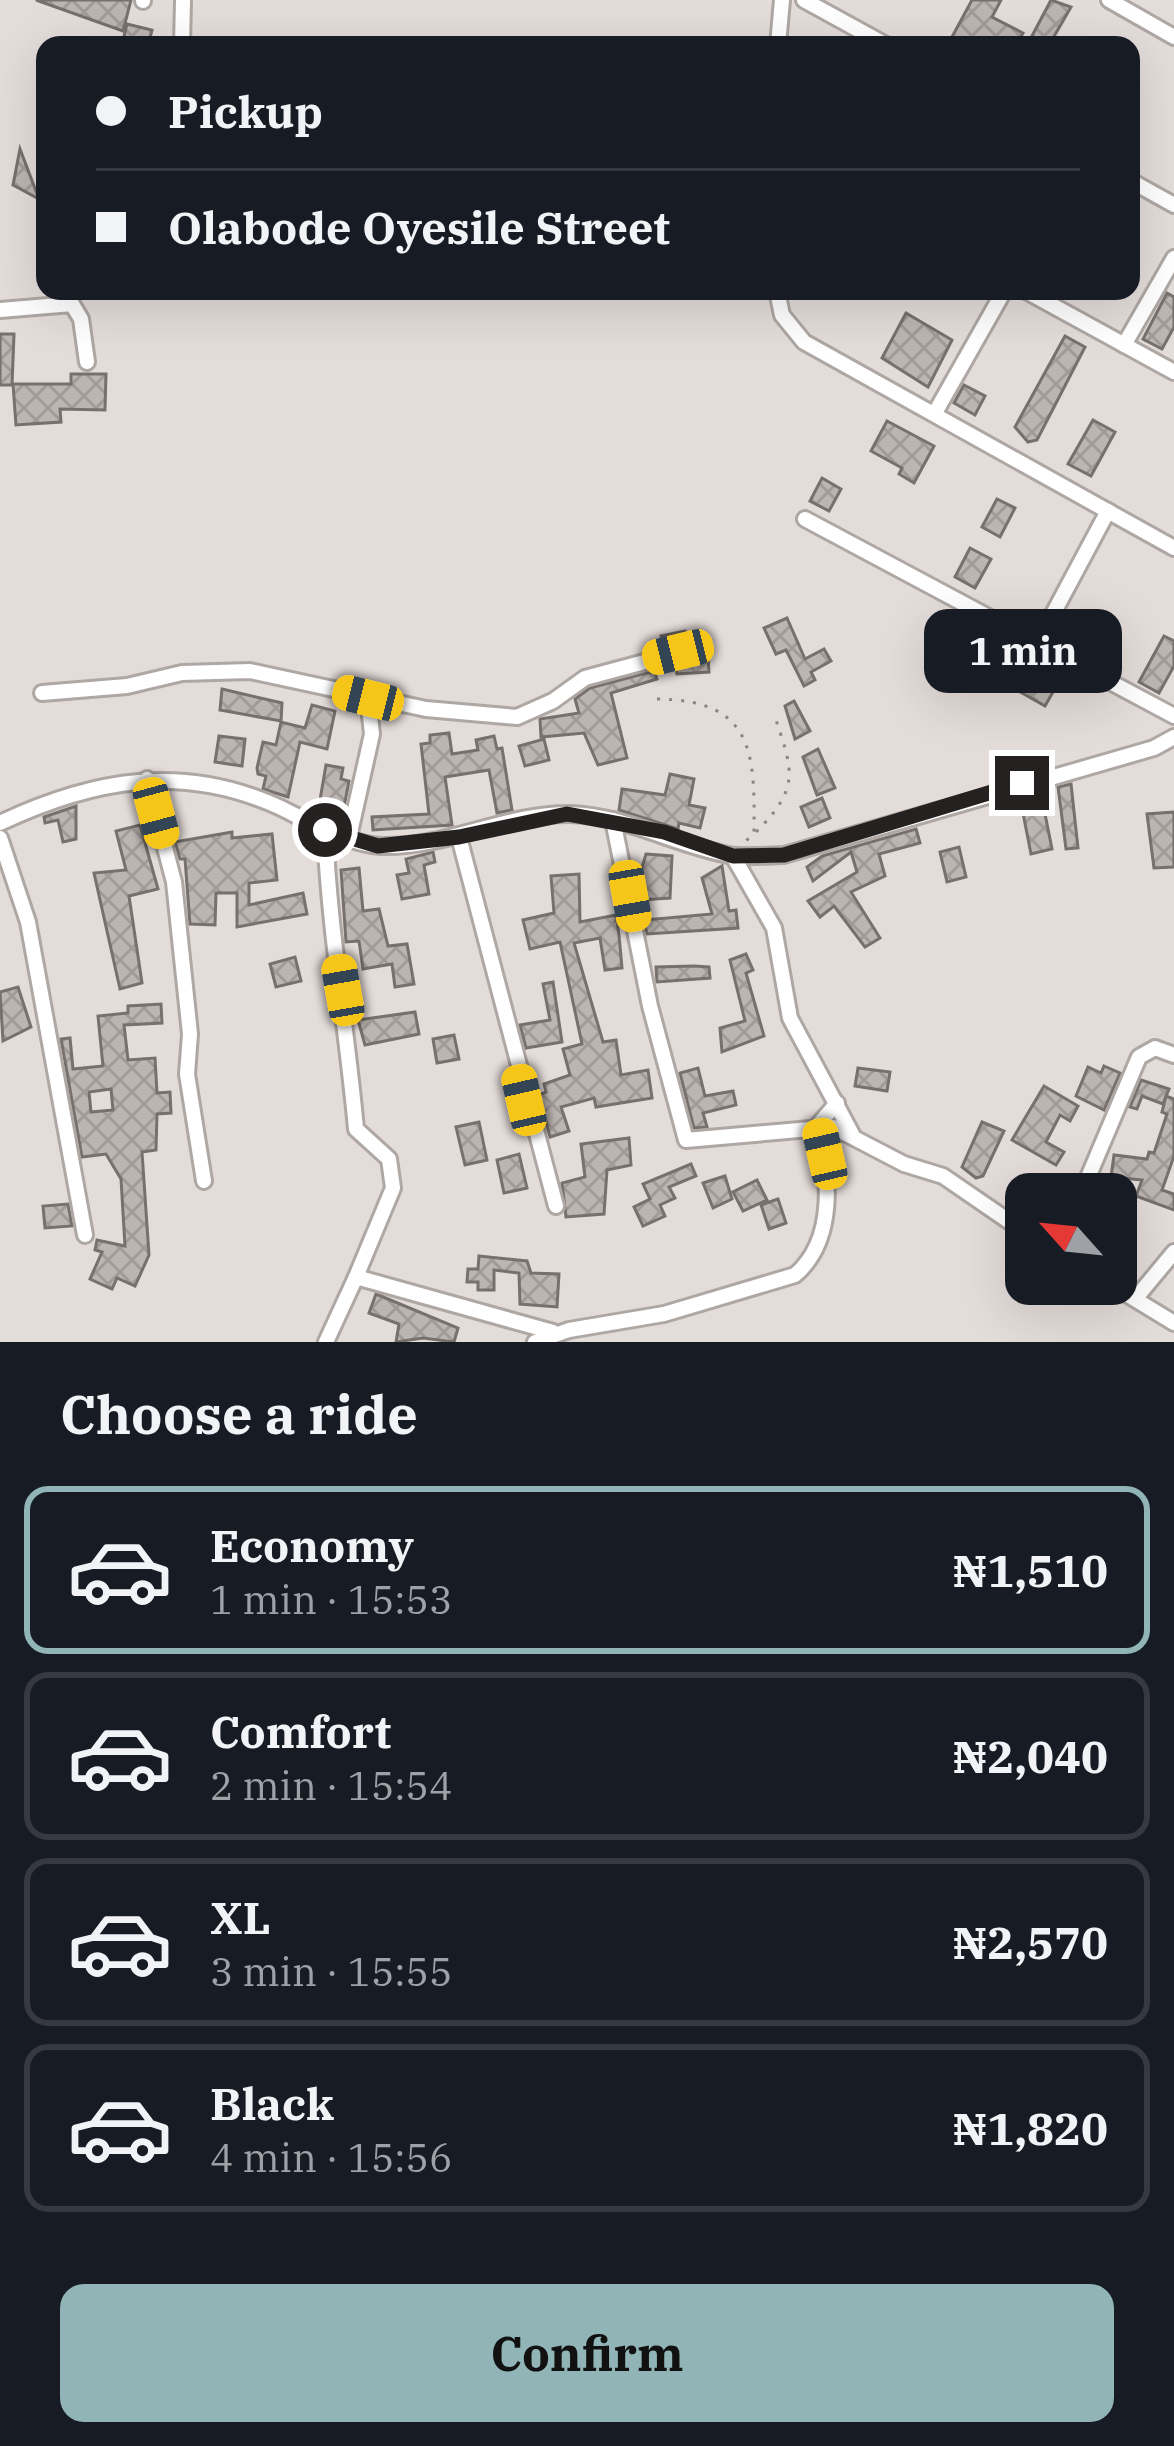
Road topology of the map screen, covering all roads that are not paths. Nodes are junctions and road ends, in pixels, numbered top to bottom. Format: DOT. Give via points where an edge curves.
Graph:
graph roads {
  1 [pos="183,0"];
  2 [pos="782,0"];
  3 [pos="804,0"];
  4 [pos="1112,1"];
  5 [pos="182,36"];
  6 [pos="779,36"];
  7 [pos="870,36"];
  8 [pos="1174,37"];
  9 [pos="1140,186"];
  10 [pos="1174,205"];
  11 [pos="1174,258"];
  12 [pos="778,300"];
  13 [pos="999,300"];
  14 [pos="1042,300"];
  15 [pos="0,310"];
  16 [pos="1124,345"];
  17 [pos="87,362"];
  18 [pos="1174,372"];
  19 [pos="936,411"];
  20 [pos="1108,511"];
  21 [pos="805,519"];
  22 [pos="1174,548"];
  23 [pos="1038,642"];
  24 [pos="678,652"];
  25 [pos="42,693"];
  26 [pos="368,698"];
  27 [pos="1174,716"];
  28 [pos="1174,737"];
  29 [pos="147,778"];
  30 [pos="613,820"];
  31 [pos="0,823"];
  32 [pos="325,830"];
  33 [pos="349,837"];
  34 [pos="459,837"];
  35 [pos="0,838"];
  36 [pos="736,851"];
  37 [pos="1174,1055"];
  38 [pos="837,1102"];
  39 [pos="818,1125"];
  40 [pos="853,1135"];
  41 [pos="1090,1173"];
  42 [pos="204,1181"];
  43 [pos="556,1206"];
  44 [pos="1005,1219"];
  45 [pos="85,1235"];
  46 [pos="1174,1252"];
  47 [pos="356,1277"];
  48 [pos="1137,1298"];
  49 [pos="1137,1300"];
  50 [pos="1174,1323"];
  51 [pos="555,1333"];
  52 [pos="326,1342"];
  53 [pos="535,1342"];
  1 -- 5 [label="street"];
  2 -- 6 [label="street"];
  3 -- 7 [label="street"];
  4 -- 8 [label="street"];
  9 -- 10 [label="street"];
  11 -- 16 [label="street"];
  12 -- 19 [label="street" via="804,343"];
  13 -- 19 [label="street"];
  14 -- 16 [label="street"];
  15 -- 17 [label="street" via="67,300 78,309"];
  16 -- 18 [label="street"];
  19 -- 20 [label="street"];
  20 -- 22 [label="street"];
  20 -- 23 [label="street"];
  21 -- 23 [label="street"];
  23 -- 27 [label="street"];
  24 -- 26 [label="street" via="585,678 517,718"];
  25 -- 26 [label="street" via="250,671"];
  26 -- 33 [label="street" via="372,734"];
  28 -- 36 [label="street" via="784,855"];
  29 -- 31 [label="street" via="77,789"];
  29 -- 32 [label="street" via="233,788"];
  29 -- 42 [label="street" via="174,882 187,1074"];
  30 -- 34 [label="street" via="567,814"];
  30 -- 36 [label="street"];
  30 -- 39 [label="street" via="686,1140"];
  32 -- 33 [label="street"];
  32 -- 47 [label="street" via="356,1129 389,1159 393,1188"];
  33 -- 34 [label="street" via="378,846"];
  34 -- 43 [label="street"];
  35 -- 45 [label="street" via="28,922"];
  36 -- 38 [label="street" via="774,928 790,1018"];
  37 -- 41 [label="street" via="1155,1048 1139,1057"];
  38 -- 39 [label="street"];
  38 -- 40 [label="street"];
  39 -- 40 [label="street"];
  39 -- 51 [label="street" via="826,1216 817,1248 795,1275 664,1314"];
  40 -- 44 [label="street" via="943,1176"];
  46 -- 48 [label="street"];
  47 -- 51 [label="street"];
  47 -- 52 [label="street"];
  49 -- 50 [label="street"];
  51 -- 53 [label="street"];
}
